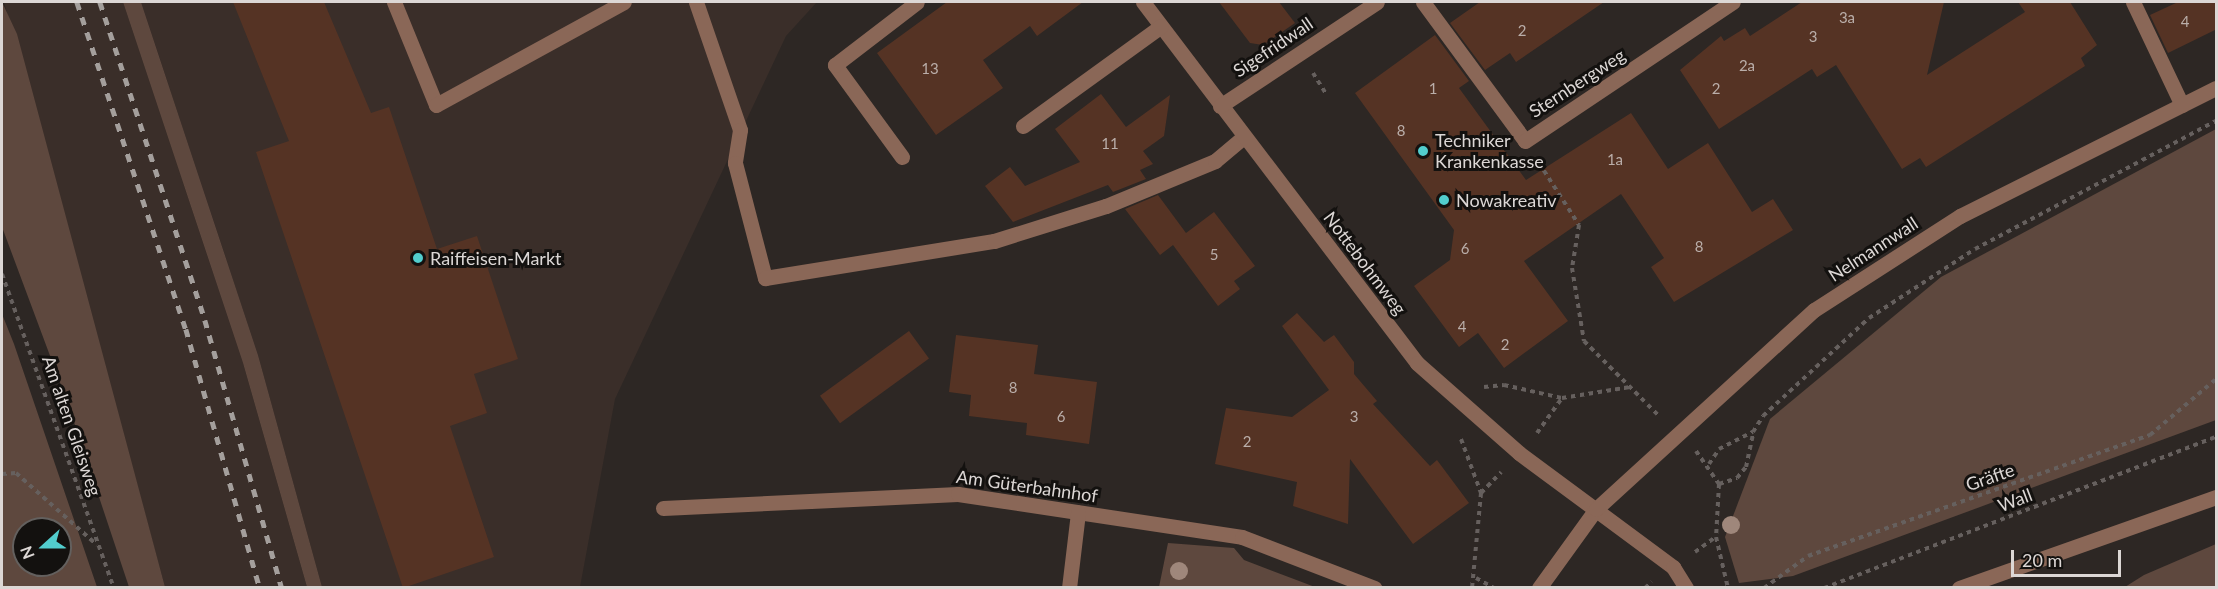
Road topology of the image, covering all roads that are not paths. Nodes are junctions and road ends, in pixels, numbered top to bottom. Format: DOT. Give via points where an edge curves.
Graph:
graph roads {
  1 [pos="393,2"];
  2 [pos="624,2"];
  3 [pos="696,2"];
  4 [pos="917,2"];
  5 [pos="1143,2"];
  6 [pos="1423,2"];
  7 [pos="1733,2"];
  8 [pos="2133,2"];
  9 [pos="1372,3"];
  10 [pos="1161,26"];
  11 [pos="2217,88"];
  12 [pos="1220,105"];
  13 [pos="2182,105"];
  14 [pos="1023,126"];
  15 [pos="1244,137"];
  16 [pos="902,157"];
  17 [pos="2217,497"];
  18 [pos="663,508"];
  19 [pos="1596,509"];
  20 [pos="1078,513"];
  21 [pos="1069,588"];
  22 [pos="1374,588"];
  23 [pos="1539,588"];
  24 [pos="1686,588"];
  25 [pos="1959,588"];
  1 -- 2 [label="street" via="436,105"];
  3 -- 15 [label="street" via="740,130 735,163 765,278 994,241 1106,206 1215,160"];
  4 -- 16 [label="street" via="835,65"];
  5 -- 10 [label="street, Nottebohmweg"];
  6 -- 7 [label="street, Sternbergweg" via="1525,141"];
  8 -- 13 [label="street"];
  9 -- 12 [label="street, Sigefridwall"];
  10 -- 12 [label="street, Nottebohmweg"];
  10 -- 14 [label="street"];
  11 -- 13 [label="street, Nelmannwall"];
  12 -- 15 [label="street, Nottebohmweg"];
  13 -- 19 [label="street, Nelmannwall" via="1960,216 1814,310"];
  15 -- 19 [label="street, Nottebohmweg" via="1417,363 1444,390"];
  17 -- 25 [label="street"];
  18 -- 20 [label="street, Am Güterbahnhof" via="958,494"];
  19 -- 23 [label="street, Nelmannwall"];
  19 -- 24 [label="street, Nottebohmweg" via="1673,567"];
  20 -- 21 [label="street"];
  20 -- 22 [label="street, Am Güterbahnhof" via="1242,537"];
}
